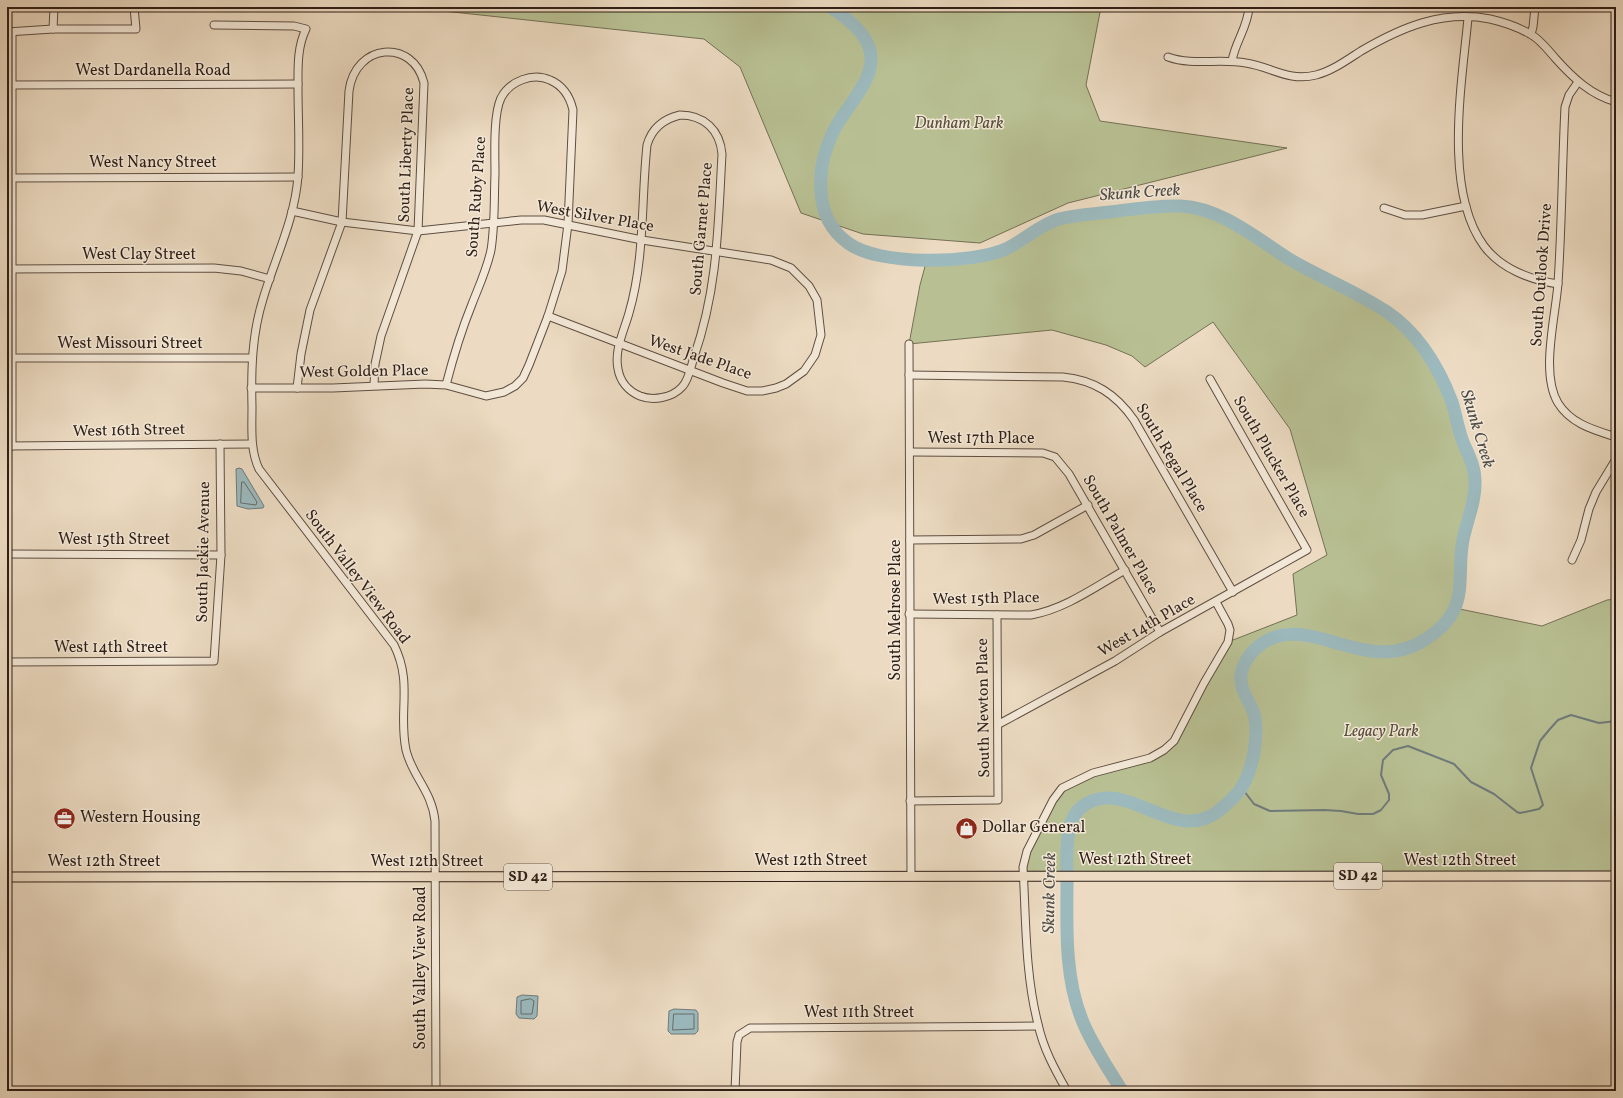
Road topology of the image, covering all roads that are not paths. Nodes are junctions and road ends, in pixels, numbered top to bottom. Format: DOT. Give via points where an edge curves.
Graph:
graph roads {
  1 [pos="54,7"];
  2 [pos="134,7"];
  3 [pos="1249,7"];
  4 [pos="1535,7"];
  5 [pos="1468,18"];
  6 [pos="214,26"];
  7 [pos="53,29"];
  8 [pos="9,32"];
  9 [pos="1531,34"];
  10 [pos="1168,57"];
  11 [pos="1232,61"];
  12 [pos="1578,82"];
  13 [pos="298,84"];
  14 [pos="9,85"];
  15 [pos="1616,102"];
  16 [pos="298,177"];
  17 [pos="9,178"];
  18 [pos="1466,206"];
  19 [pos="1384,208"];
  20 [pos="292,211"];
  21 [pos="342,222"];
  22 [pos="493,223"];
  23 [pos="568,224"];
  24 [pos="418,231"];
  25 [pos="642,240"];
  26 [pos="717,251"];
  27 [pos="9,269"];
  28 [pos="270,279"];
  29 [pos="1558,284"];
  30 [pos="548,316"];
  31 [pos="821,334"];
  32 [pos="619,344"];
  33 [pos="909,344"];
  34 [pos="10,358"];
  35 [pos="252,358"];
  36 [pos="690,370"];
  37 [pos="909,375"];
  38 [pos="1210,379"];
  39 [pos="374,385"];
  40 [pos="446,385"];
  41 [pos="252,388"];
  42 [pos="297,388"];
  43 [pos="1616,437"];
  44 [pos="220,444"];
  45 [pos="252,444"];
  46 [pos="10,446"];
  47 [pos="910,452"];
  48 [pos="1052,454"];
  49 [pos="1616,458"];
  50 [pos="1088,505"];
  51 [pos="910,540"];
  52 [pos="1307,550"];
  53 [pos="7,554"];
  54 [pos="221,555"];
  55 [pos="1572,560"];
  56 [pos="1125,570"];
  57 [pos="1233,592"];
  58 [pos="1216,602"];
  59 [pos="909,614"];
  60 [pos="997,615"];
  61 [pos="1160,632"];
  62 [pos="214,661"];
  63 [pos="7,662"];
  64 [pos="999,724"];
  65 [pos="910,801"];
  66 [pos="911,876"];
  67 [pos="1024,876"];
  68 [pos="1616,876"];
  69 [pos="7,877"];
  70 [pos="435,877"];
  71 [pos="1038,1026"];
  72 [pos="436,1091"];
  73 [pos="530,1091"];
  74 [pos="710,1091"];
  75 [pos="735,1091"];
  76 [pos="1067,1091"];
  1 -- 7 [label="street"];
  2 -- 7 [label="street" via="136,29"];
  3 -- 11 [label="street" via="1246,26 1236,44"];
  4 -- 9 [label="street"];
  5 -- 9 [label="street" via="1490,19"];
  5 -- 11 [label="street" via="1420,22 1316,75 1281,75"];
  5 -- 18 [label="street" via="1459,140 1459,171"];
  6 -- 13 [label="street, South Valley View Road" via="294,26 306,29 300,46"];
  7 -- 8 [label="street"];
  8 -- 14 [label="street"];
  9 -- 12 [label="street"];
  10 -- 11 [label="street" via="1182,62"];
  12 -- 15 [label="street" via="1604,99"];
  12 -- 29 [label="street, South Outlook Drive" via="1565,107"];
  13 -- 14 [label="street, West Dardanella Road"];
  13 -- 16 [label="street, South Valley View Road"];
  14 -- 17 [label="street"];
  16 -- 17 [label="street, West Nancy Street"];
  16 -- 20 [label="street, South Valley View Road"];
  17 -- 27 [label="street"];
  18 -- 19 [label="street" via="1422,215 1406,215"];
  18 -- 29 [label="street" via="1477,235 1493,256 1526,276"];
  20 -- 21 [label="street, West Silver Place"];
  20 -- 28 [label="street, South Valley View Road"];
  21 -- 24 [label="street, West Silver Place"];
  21 -- 24 [label="street, South Liberty Place" via="353,76 359,65 368,58 375,54 391,52 413,62 422,73 424,83"];
  21 -- 42 [label="street, South Liberty Place" via="310,310"];
  22 -- 23 [label="street, West Silver Place" via="532,219"];
  22 -- 23 [label="street, South Ruby Place" via="499,104 515,83 538,77 549,79 559,85 568,95 573,110"];
  22 -- 24 [label="street, West Silver Place"];
  22 -- 40 [label="street, South Ruby Place" via="487,263 457,345"];
  23 -- 25 [label="street, West Silver Place"];
  23 -- 30 [label="street" via="562,271"];
  24 -- 39 [label="street, South Liberty Place" via="381,336"];
  25 -- 26 [label="street, West Silver Place"];
  25 -- 26 [label="street, South Garnet Place" via="649,139 660,123 687,115 698,118 713,128 722,148"];
  25 -- 32 [label="street" via="634,294"];
  26 -- 31 [label="street, West Silver Place" via="771,260 795,271 809,286 817,300"];
  26 -- 36 [label="street, South Garnet Place" via="707,315"];
  27 -- 28 [label="street, West Clay Street" via="214,268 241,271"];
  27 -- 34 [label="street"];
  28 -- 35 [label="street, South Valley View Road" via="259,314"];
  29 -- 43 [label="street, South Outlook Drive" via="1550,353 1551,374 1557,401 1571,419"];
  30 -- 32 [label="street, West Jade Place"];
  30 -- 40 [label="street, West Golden Place" via="529,365 520,381 510,390 492,396 478,395"];
  31 -- 36 [label="street, West Jade Place" via="815,355 804,371 776,388 747,391"];
  32 -- 36 [label="street, West Jade Place"];
  32 -- 36 [label="street, South Garnet Place" via="617,368 621,378 630,390 641,396 659,398 675,393 684,384"];
  33 -- 37 [label="street, South Melrose Place"];
  34 -- 35 [label="street, West Missouri Street"];
  34 -- 46 [label="street"];
  35 -- 41 [label="street, South Valley View Road"];
  37 -- 47 [label="street, South Melrose Place"];
  37 -- 57 [label="street, South Regal Place" via="1063,376 1085,380 1109,393 1121,403 1134,420"];
  38 -- 52 [label="street, South Plucker Place"];
  39 -- 40 [label="street, West Golden Place"];
  39 -- 42 [label="street, West Golden Place"];
  41 -- 42 [label="street, West Golden Place"];
  41 -- 45 [label="street, South Valley View Road"];
  44 -- 45 [label="street, West 16th Street"];
  44 -- 46 [label="street, West 16th Street"];
  44 -- 54 [label="street, South Jackie Avenue"];
  45 -- 70 [label="street, South Valley View Road" via="254,459 259,469 394,645 401,658 404,669 406,750 410,763 433,804 435,814"];
  47 -- 48 [label="street, West 17th Place"];
  47 -- 51 [label="street, South Melrose Place"];
  48 -- 50 [label="street, South Palmer Place" via="1069,474"];
  49 -- 55 [label="street" via="1596,492"];
  50 -- 51 [label="street" via="1034,535 1020,539"];
  50 -- 56 [label="street, South Palmer Place"];
  51 -- 59 [label="street, South Melrose Place"];
  52 -- 57 [label="street, West 14th Place"];
  53 -- 54 [label="street, West 15th Street"];
  54 -- 62 [label="street, South Jackie Avenue"];
  56 -- 60 [label="street, West 15th Place" via="1047,611 1031,615"];
  56 -- 61 [label="street, South Palmer Place"];
  57 -- 58 [label="street, West 14th Place"];
  58 -- 61 [label="street, West 14th Place"];
  58 -- 67 [label="street" via="1230,630 1228,642 1174,741 1150,758 1092,773 1062,788 1053,800 1027,851"];
  59 -- 60 [label="street, West 15th Place"];
  59 -- 65 [label="street, South Melrose Place"];
  60 -- 64 [label="street, South Newton Place"];
  61 -- 64 [label="street, West 14th Place" via="1114,661"];
  62 -- 63 [label="street, West 14th Street"];
  64 -- 65 [label="street, South Newton Place" via="998,800"];
  65 -- 66 [label="street, South Melrose Place"];
  66 -- 67 [label="main road, West 12th Street / SD 42"];
  66 -- 70 [label="main road, West 12th Street / SD 42"];
  67 -- 68 [label="main road, West 12th Street / SD 42"];
  67 -- 71 [label="street" via="1029,965"];
  69 -- 70 [label="main road, West 12th Street / SD 42"];
  70 -- 72 [label="street, South Valley View Road"];
  71 -- 75 [label="street, West 11th Street" via="750,1028 739,1035 737,1042"];
  71 -- 76 [label="street" via="1047,1052"];
  73 -- 74 [label="street"];
}
